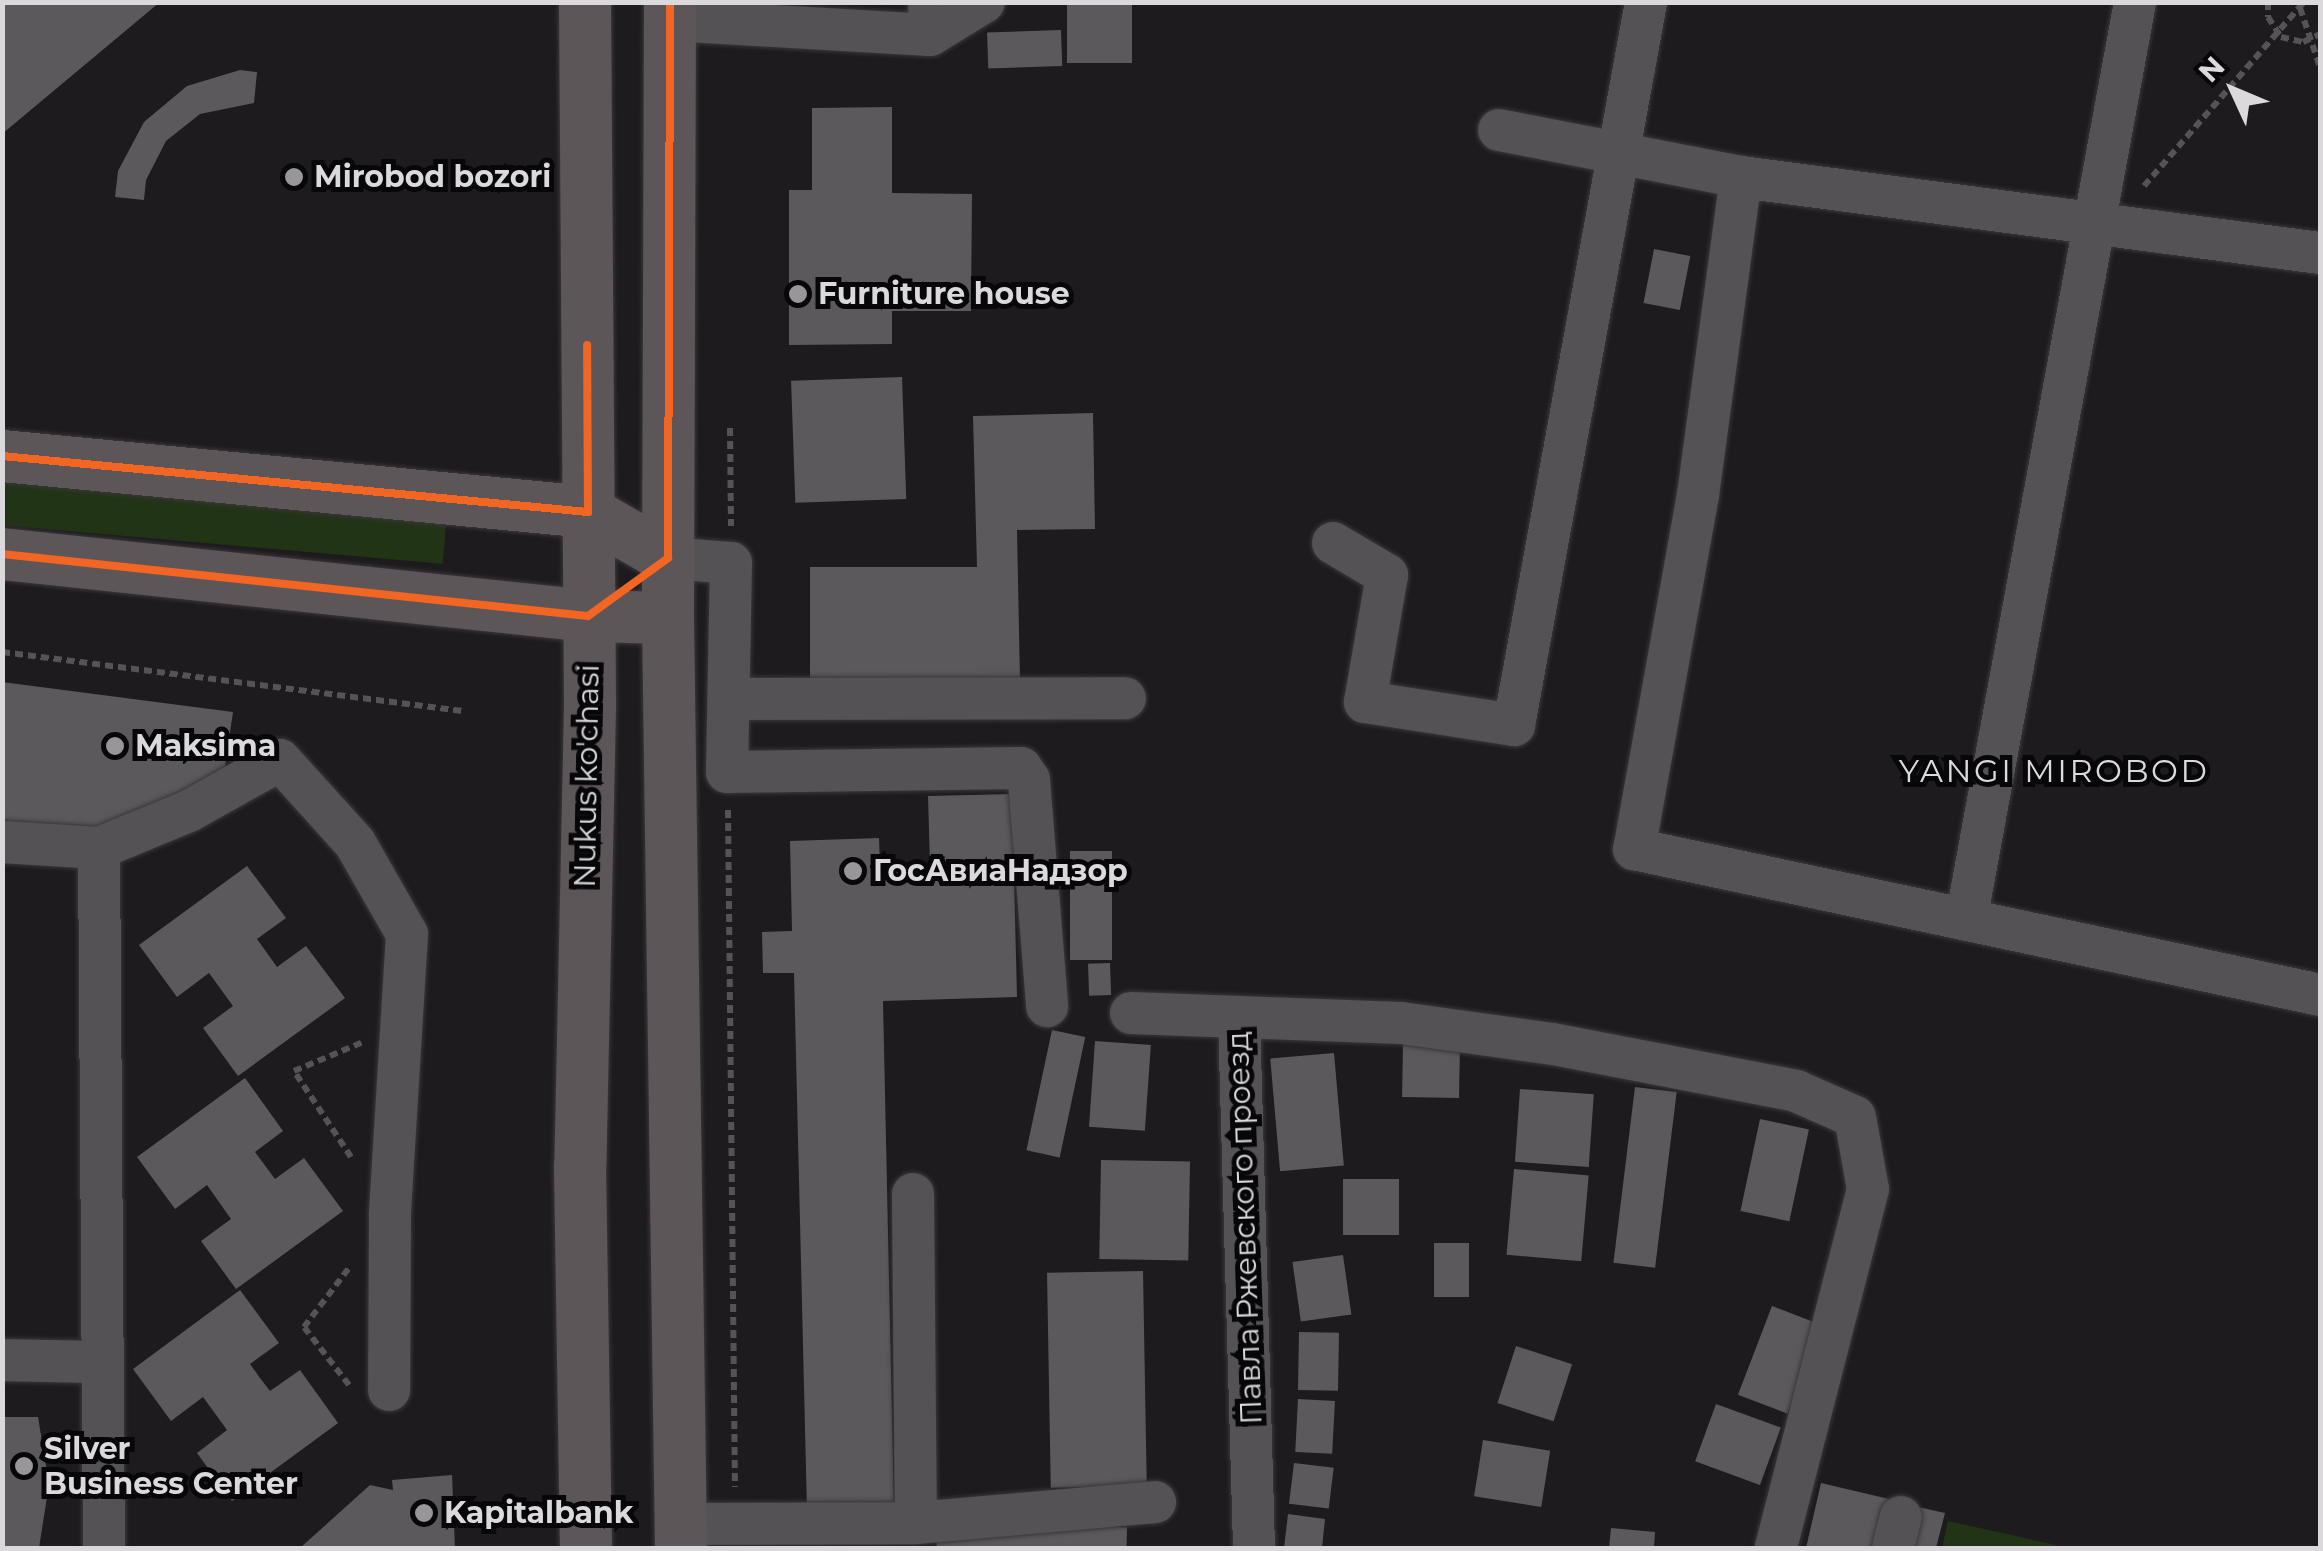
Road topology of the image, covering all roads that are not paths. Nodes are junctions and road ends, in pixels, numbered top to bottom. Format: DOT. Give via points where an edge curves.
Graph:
graph roads {
  1 [pos="585,2"];
  2 [pos="984,2"];
  3 [pos="1646,2"];
  4 [pos="2135,2"];
  5 [pos="670,11"];
  6 [pos="760,13"];
  7 [pos="929,19"];
  8 [pos="1499,130"];
  9 [pos="1618,150"];
  10 [pos="1741,177"];
  11 [pos="2096,224"];
  12 [pos="2320,253"];
  13 [pos="2,456"];
  14 [pos="588,512"];
  15 [pos="1333,542"];
  16 [pos="2,554"];
  17 [pos="668,558"];
  18 [pos="588,616"];
  19 [pos="668,618"];
  20 [pos="1125,698"];
  21 [pos="730,700"];
  22 [pos="2,842"];
  23 [pos="98,848"];
  24 [pos="1967,915"];
  25 [pos="2320,995"];
  26 [pos="1047,1006"];
  27 [pos="1131,1013"];
  28 [pos="1239,1017"];
  29 [pos="914,1194"];
  30 [pos="2,1360"];
  31 [pos="99,1362"];
  32 [pos="372,1392"];
  33 [pos="1155,1502"];
  34 [pos="916,1523"];
  35 [pos="681,1536"];
  36 [pos="104,1548"];
  37 [pos="586,1548"];
  38 [pos="1254,1548"];
  39 [pos="1776,1548"];
  1 -- 14 [label="main road, Nukus ko'chasi"];
  2 -- 7 [label="lane"];
  3 -- 9 [label="lane"];
  4 -- 11 [label="lane"];
  5 -- 6 [label="lane"];
  5 -- 17 [label="main road"];
  6 -- 7 [label="lane"];
  8 -- 9 [label="lane"];
  9 -- 10 [label="lane"];
  9 -- 15 [label="lane" via="1514,725 1364,702 1387,575"];
  10 -- 11 [label="lane"];
  10 -- 24 [label="lane" via="1698,495 1634,849"];
  11 -- 12 [label="lane"];
  11 -- 24 [label="lane"];
  13 -- 14 [label="main road"];
  14 -- 17 [label="main road"];
  14 -- 18 [label="main road, Nukus ko'chasi"];
  16 -- 18 [label="main road"];
  17 -- 18 [label="main road"];
  17 -- 19 [label="main road"];
  17 -- 21 [label="lane" via="731,562"];
  18 -- 19 [label="main road"];
  18 -- 37 [label="main road, Nukus ko'chasi" via="580,1166"];
  19 -- 35 [label="main road"];
  20 -- 21 [label="lane"];
  21 -- 26 [label="lane" via="727,772 1021,768 1029,780"];
  22 -- 23 [label="lane"];
  23 -- 31 [label="lane"];
  23 -- 32 [label="lane" via="188,812 280,760 354,843 407,934"];
  24 -- 25 [label="lane"];
  27 -- 28 [label="lane, Павла Ржевского проезд"];
  28 -- 38 [label="lane, Павла Ржевского проезд"];
  28 -- 39 [label="lane" via="1401,1024 1553,1044 1796,1091 1856,1117 1868,1189"];
  29 -- 34 [label="lane"];
  30 -- 31 [label="lane"];
  31 -- 36 [label="lane"];
  33 -- 34 [label="lane"];
  34 -- 35 [label="lane" via="735,1525"];
}
